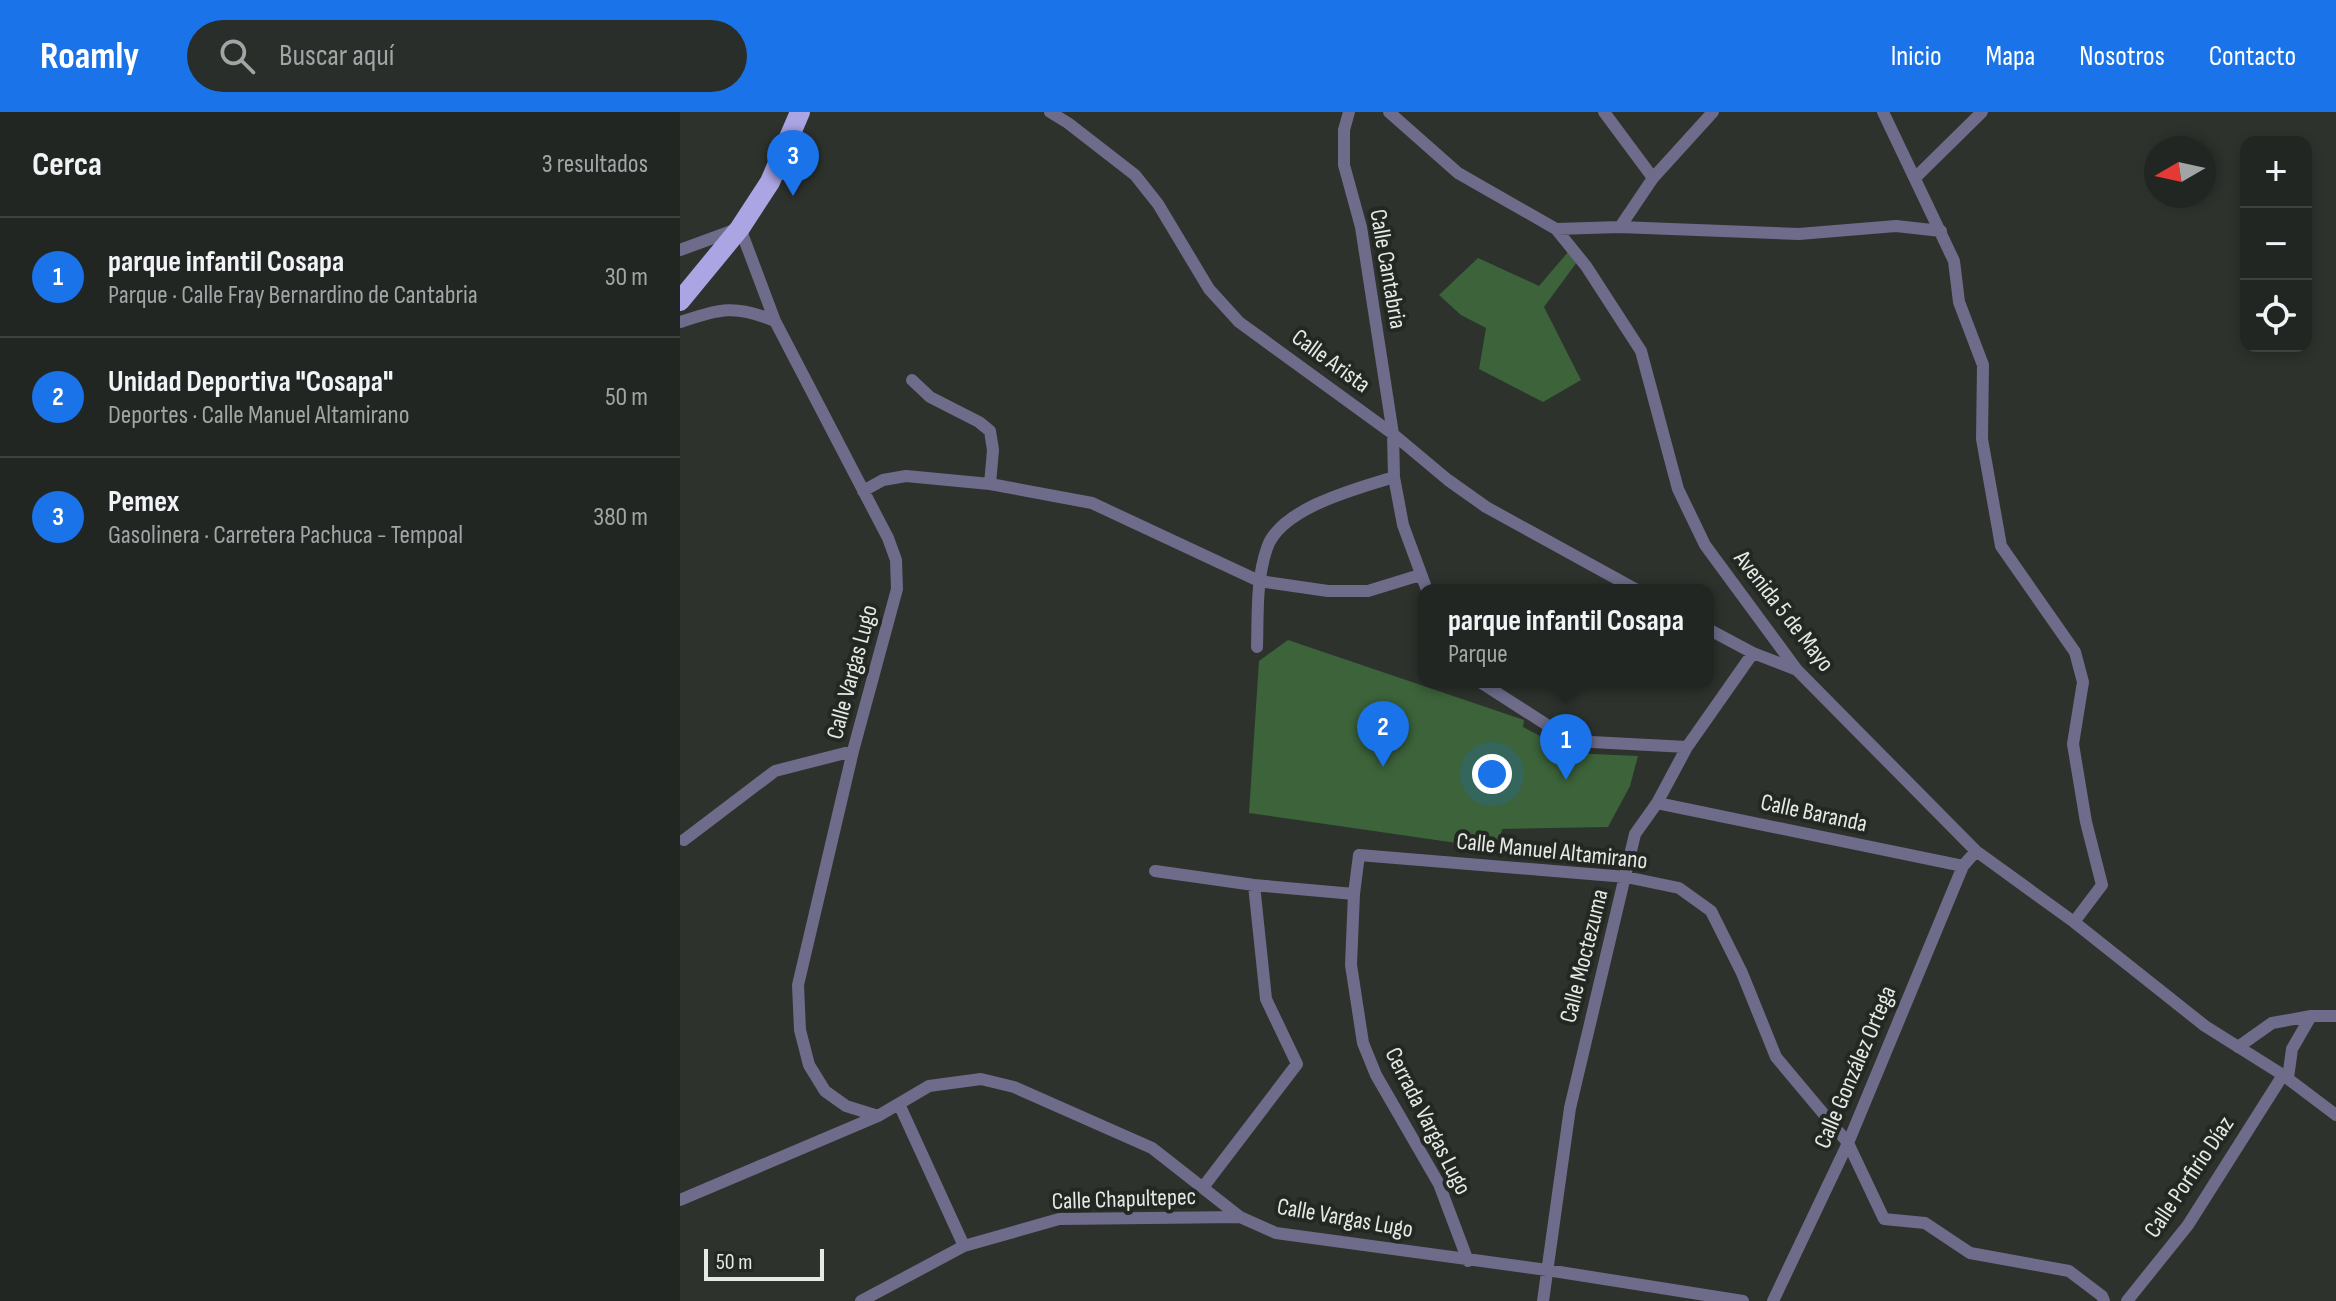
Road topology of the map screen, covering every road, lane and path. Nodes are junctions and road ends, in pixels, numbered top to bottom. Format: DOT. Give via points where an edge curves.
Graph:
graph roads {
  1 [pos="800,112"];
  2 [pos="1050,112"];
  3 [pos="1349,112"];
  4 [pos="1389,112"];
  5 [pos="1604,112"];
  6 [pos="1713,112"];
  7 [pos="1883,112"];
  8 [pos="1982,112"];
  9 [pos="1916,177"];
  10 [pos="1653,178"];
  11 [pos="1620,227"];
  12 [pos="740,228"];
  13 [pos="1556,229"];
  14 [pos="1941,231"];
  15 [pos="680,250"];
  16 [pos="682,295"];
  17 [pos="775,321"];
  18 [pos="680,322"];
  19 [pos="912,380"];
  20 [pos="1393,434"];
  21 [pos="1394,477"];
  22 [pos="990,484"];
  23 [pos="863,491"];
  24 [pos="1420,575"];
  25 [pos="1259,581"];
  26 [pos="1424,584"];
  27 [pos="1626,584"];
  28 [pos="1714,632"];
  29 [pos="1257,647"];
  30 [pos="1753,653"];
  31 [pos="1797,670"];
  32 [pos="1489,688"];
  33 [pos="1687,747"];
  34 [pos="853,751"];
  35 [pos="1657,803"];
  36 [pos="684,840"];
  37 [pos="1976,851"];
  38 [pos="1359,855"];
  39 [pos="1963,866"];
  40 [pos="1155,871"];
  41 [pos="1626,877"];
  42 [pos="1254,885"];
  43 [pos="1354,894"];
  44 [pos="2074,922"];
  45 [pos="2311,1016"];
  46 [pos="2336,1016"];
  47 [pos="2238,1047"];
  48 [pos="2285,1076"];
  49 [pos="899,1104"];
  50 [pos="2336,1115"];
  51 [pos="878,1116"];
  52 [pos="1848,1143"];
  53 [pos="1204,1186"];
  54 [pos="680,1200"];
  55 [pos="1240,1217"];
  56 [pos="964,1246"];
  57 [pos="1468,1261"];
  58 [pos="1547,1270"];
  59 [pos="861,1301"];
  60 [pos="1543,1301"];
  61 [pos="1743,1301"];
  62 [pos="1773,1301"];
  63 [pos="2104,1301"];
  64 [pos="2127,1301"];
  1 -- 12 [label="main road" via="770,182"];
  2 -- 20 [label="street, Calle Arista" via="1135,175 1209,289 1239,322"];
  3 -- 20 [label="street, Calle Cantabria" via="1344,165 1361,227"];
  4 -- 13 [label="street, Avenida 5 de Mayo" via="1458,173"];
  5 -- 10 [label="street"];
  6 -- 10 [label="street"];
  7 -- 9 [label="street"];
  8 -- 9 [label="street"];
  9 -- 14 [label="street"];
  10 -- 11 [label="street"];
  11 -- 13 [label="street"];
  11 -- 14 [label="street" via="1799,234 1896,226"];
  12 -- 15 [label="street"];
  12 -- 16 [label="main road"];
  12 -- 17 [label="street, Calle Vargas Lugo"];
  13 -- 31 [label="street, Avenida 5 de Mayo" via="1641,351 1678,489 1705,545"];
  14 -- 44 [label="street" via="1954,261 1959,302 1983,365 1982,439 2001,546 2075,652 2083,682 2073,744 2102,885"];
  17 -- 18 [label="street" via="747,309"];
  17 -- 23 [label="street, Calle Vargas Lugo"];
  19 -- 22 [label="street" via="930,397 990,431"];
  20 -- 21 [label="street, Calle Cantabria"];
  20 -- 27 [label="street, Calle Arista" via="1486,507"];
  21 -- 24 [label="street, Calle Cantabria"];
  21 -- 25 [label="street" via="1325,499 1289,521 1268,544"];
  22 -- 23 [label="street" via="906,476"];
  22 -- 25 [label="street" via="1092,503"];
  23 -- 34 [label="street, Calle Vargas Lugo" via="896,560 897,589"];
  24 -- 25 [label="street" via="1368,591"];
  24 -- 26 [label="street, Calle Cantabria"];
  25 -- 29 [label="street"];
  28 -- 30 [label="street"];
  30 -- 31 [label="street"];
  30 -- 33 [label="street, Calle Moctezuma"];
  31 -- 37 [label="street, Avenida 5 de Mayo"];
  32 -- 33 [label="street" via="1572,741"];
  33 -- 35 [label="street, Calle Moctezuma"];
  34 -- 36 [label="street" via="775,771"];
  34 -- 51 [label="street, Calle Vargas Lugo" via="798,985 800,1030 809,1065 825,1091 846,1106"];
  35 -- 39 [label="street, Calle Baranda"];
  35 -- 41 [label="street, Calle Moctezuma" via="1635,834"];
  37 -- 39 [label="street, Calle González Ortega"];
  37 -- 44 [label="street, Avenida 5 de Mayo"];
  38 -- 41 [label="street, Calle Manuel Altamirano"];
  38 -- 43 [label="street, Cerrada Vargas Lugo"];
  39 -- 52 [label="street, Calle González Ortega"];
  40 -- 42 [label="street"];
  41 -- 52 [label="street, Calle Manuel Altamirano" via="1679,888 1711,911 1776,1057"];
  41 -- 58 [label="street, Calle Moctezuma" via="1570,1108"];
  42 -- 43 [label="street"];
  42 -- 53 [label="street" via="1266,999 1297,1064"];
  43 -- 57 [label="street, Cerrada Vargas Lugo" via="1351,965 1363,1043 1439,1184"];
  44 -- 47 [label="street, Avenida 5 de Mayo"];
  45 -- 46 [label="street"];
  45 -- 47 [label="street" via="2272,1023"];
  45 -- 48 [label="street, Calle Porfirio Díaz" via="2292,1049"];
  47 -- 48 [label="street, Avenida 5 de Mayo"];
  48 -- 50 [label="street, Avenida 5 de Mayo"];
  48 -- 64 [label="street, Calle Porfirio Díaz" via="2188,1225"];
  49 -- 51 [label="street"];
  49 -- 53 [label="street, Calle Vargas Lugo" via="929,1086 981,1079 1014,1087 1152,1148"];
  49 -- 56 [label="street"];
  51 -- 54 [label="street"];
  52 -- 62 [label="street, Calle González Ortega"];
  52 -- 63 [label="street, Calle Manuel Altamirano" via="1884,1219 1925,1223 1970,1253 2069,1271"];
  53 -- 55 [label="street, Calle Vargas Lugo"];
  55 -- 56 [label="street, Calle Chapultepec" via="1059,1219"];
  55 -- 57 [label="street, Calle Vargas Lugo" via="1276,1233"];
  56 -- 59 [label="street, Calle Chapultepec"];
  57 -- 58 [label="street, Calle Vargas Lugo"];
  58 -- 60 [label="street, Calle Moctezuma"];
  58 -- 61 [label="street, Calle Vargas Lugo"];
}
